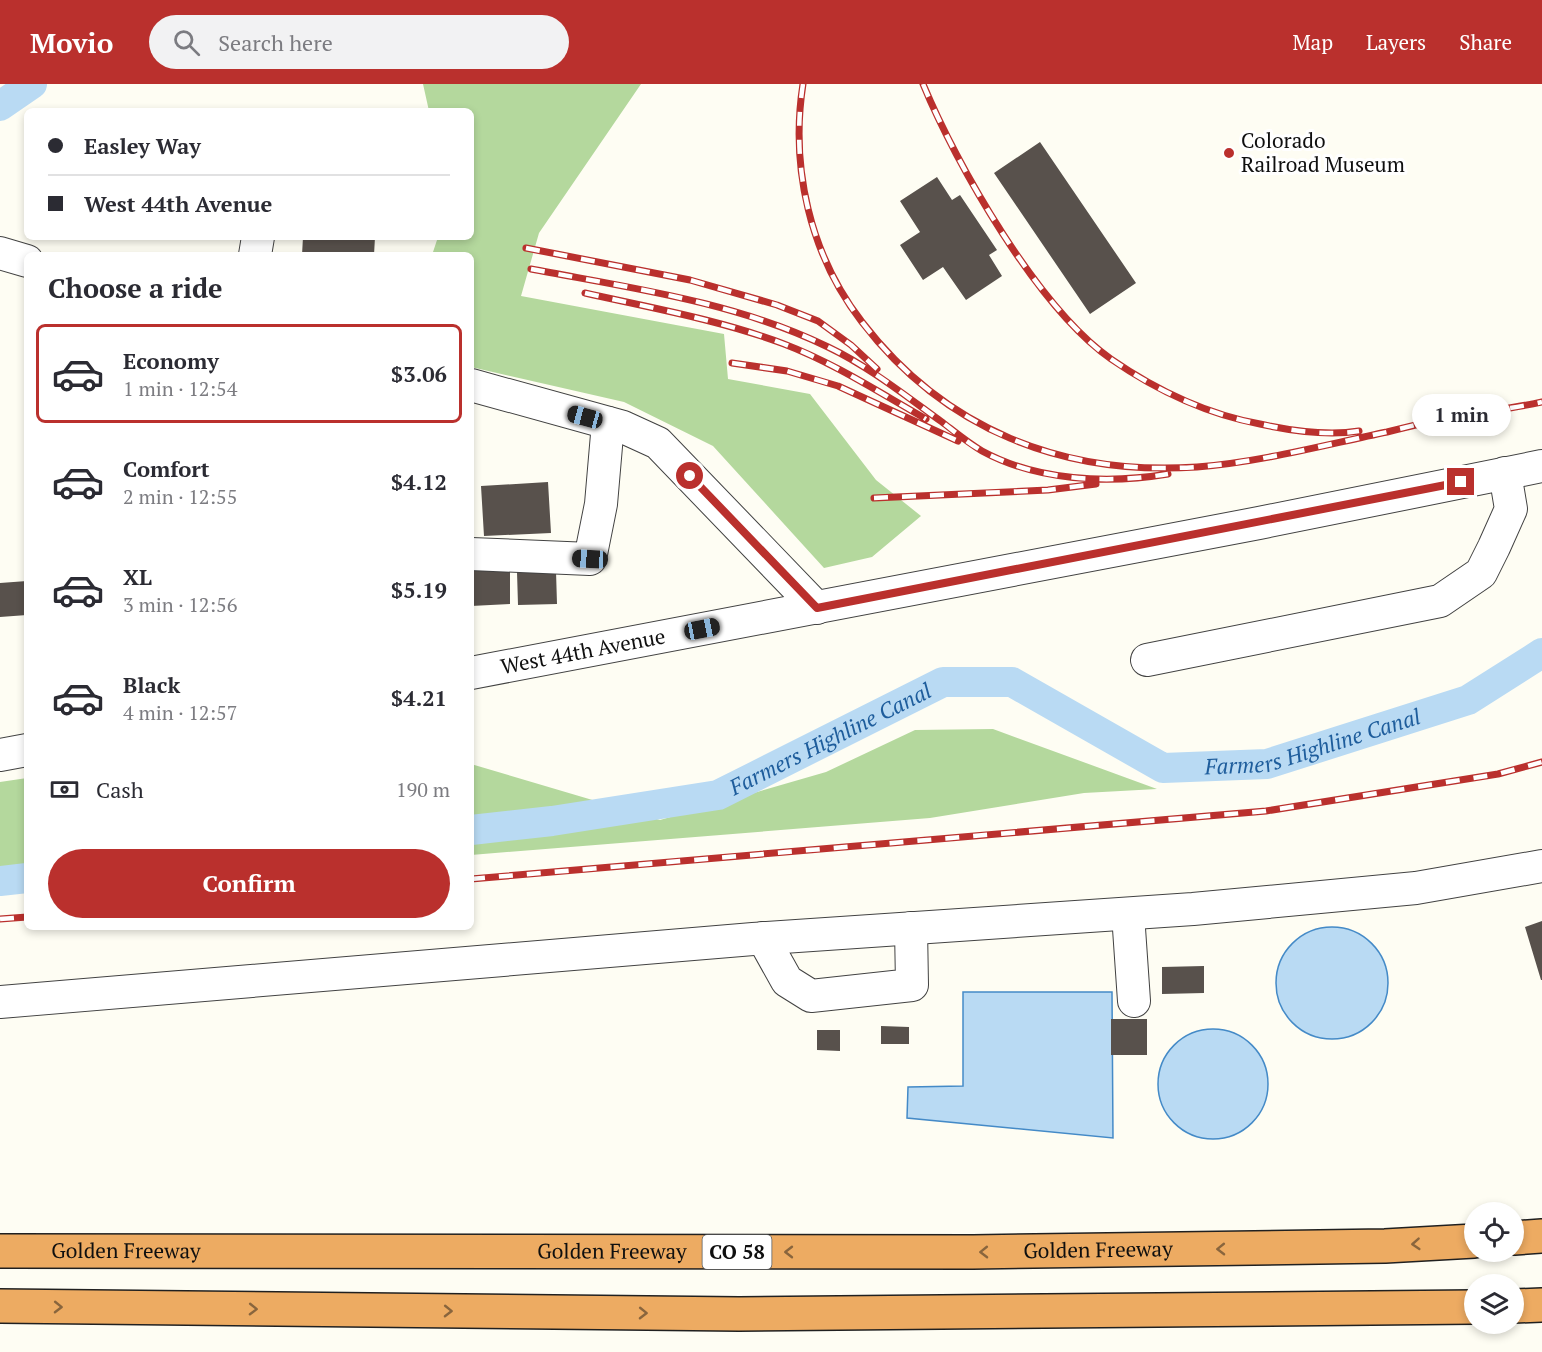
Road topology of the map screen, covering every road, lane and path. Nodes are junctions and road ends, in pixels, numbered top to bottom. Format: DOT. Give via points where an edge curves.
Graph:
graph roads {
  1 [pos="0,253"];
  2 [pos="24,260"];
  3 [pos="474,386"];
  4 [pos="608,423"];
  5 [pos="1542,466"];
  6 [pos="1505,473"];
  7 [pos="474,554"];
  8 [pos="817,608"];
  9 [pos="1147,660"];
  10 [pos="474,672"];
  11 [pos="24,751"];
  12 [pos="0,755"];
  13 [pos="1542,866"];
  14 [pos="1128,914"];
  15 [pos="911,928"];
  16 [pos="763,938"];
  17 [pos="1134,1000"];
  18 [pos="0,1002"];
  19 [pos="1542,1236"];
  20 [pos="1524,1237"];
  21 [pos="1464,1241"];
  22 [pos="0,1251"];
  23 [pos="1542,1305"];
  24 [pos="0,1306"];
  25 [pos="1524,1306"];
  26 [pos="1464,1307"];
  1 -- 2 [label="street"];
  3 -- 4 [label="street"];
  4 -- 7 [label="street" via="601,504 590,559"];
  4 -- 8 [label="street" via="658,443"];
  5 -- 6 [label="street, West 44th Avenue"];
  6 -- 8 [label="street, West 44th Avenue"];
  6 -- 9 [label="street" via="1511,509 1481,573 1440,601"];
  8 -- 10 [label="street, West 44th Avenue"];
  11 -- 12 [label="street"];
  13 -- 14 [label="street" via="1416,888"];
  14 -- 15 [label="street"];
  14 -- 17 [label="street"];
  15 -- 16 [label="street"];
  15 -- 16 [label="street" via="912,985 810,996 787,981"];
  16 -- 18 [label="street"];
  19 -- 20 [label="highway"];
  21 -- 22 [label="highway, Golden Freeway / CO 58, one-way" via="1385,1246 973,1252"];
  23 -- 25 [label="highway"];
  24 -- 26 [label="highway, one-way" via="739,1314"];
}
